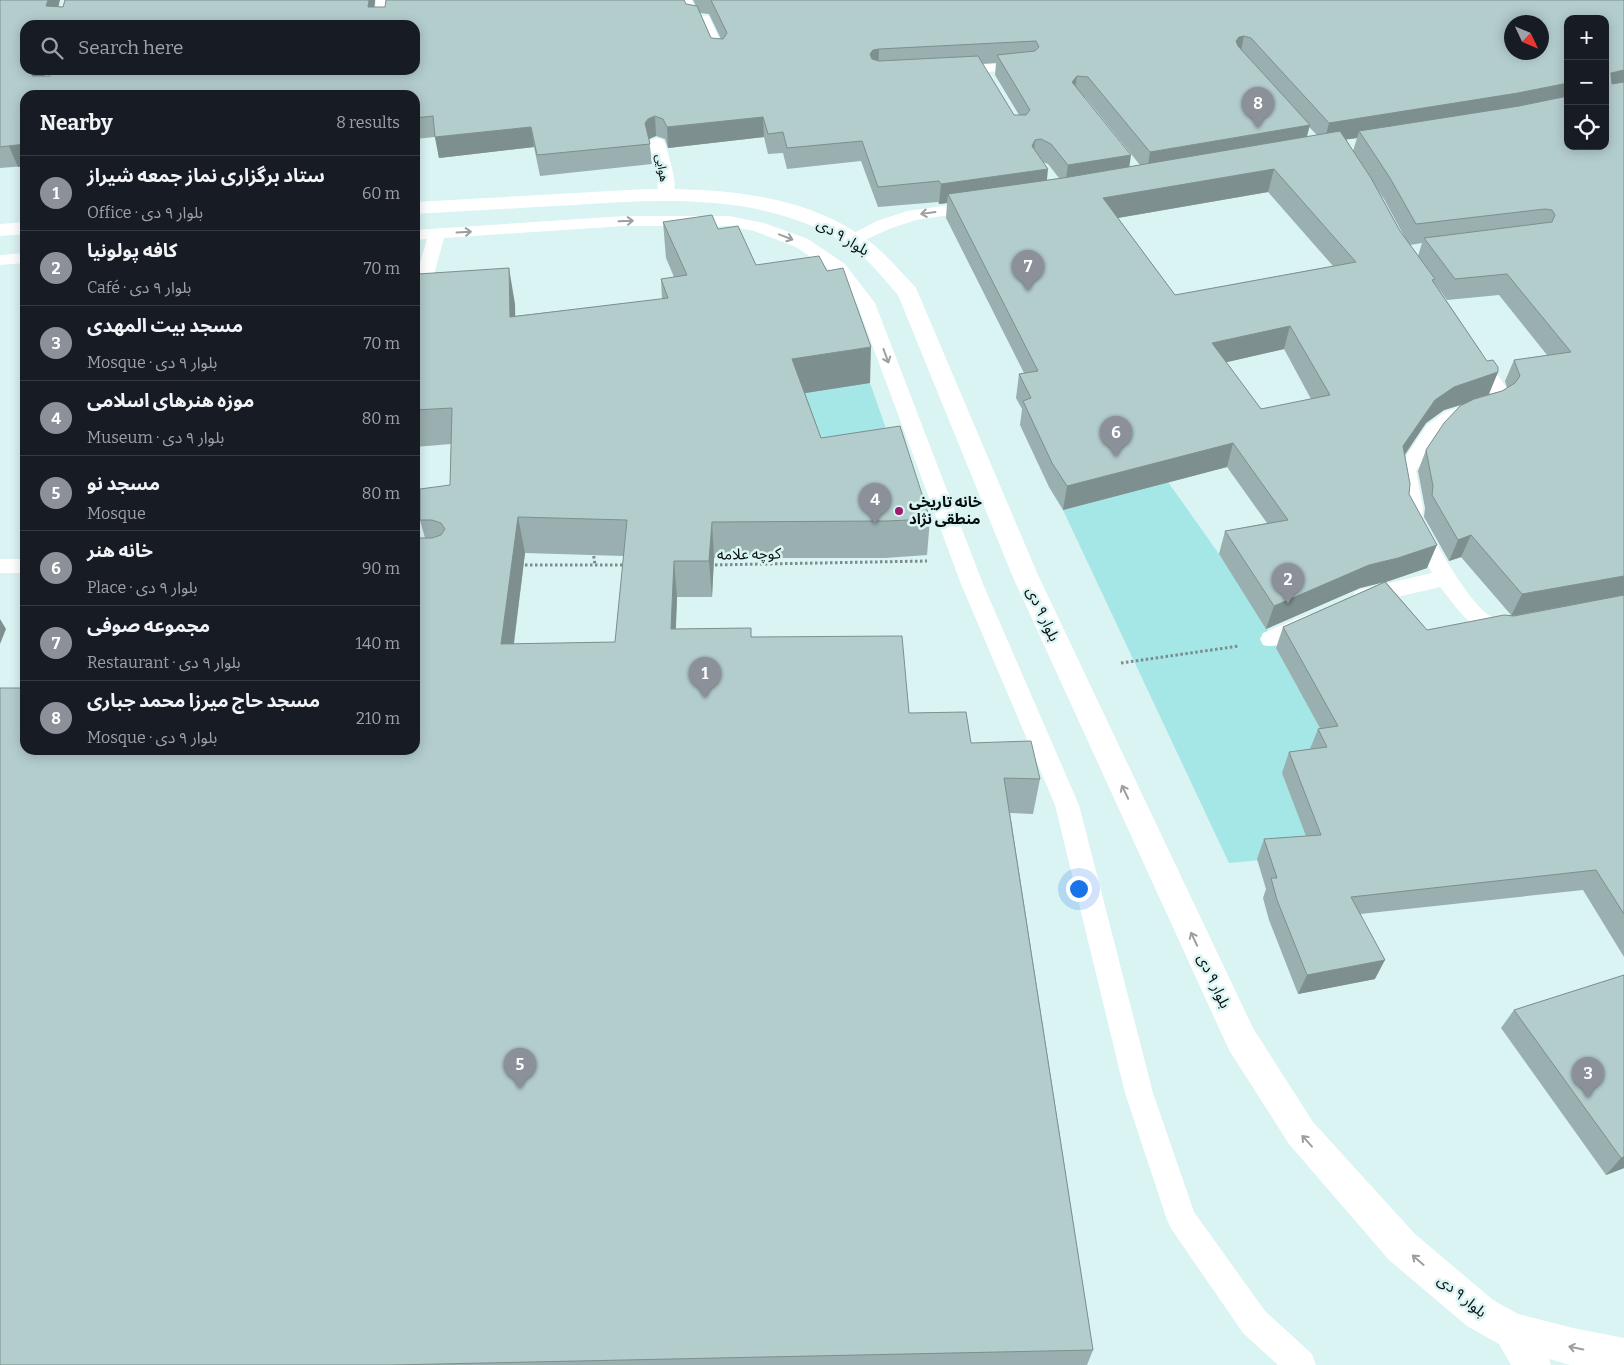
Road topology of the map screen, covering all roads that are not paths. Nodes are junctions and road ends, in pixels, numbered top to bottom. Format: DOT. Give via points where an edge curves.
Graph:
graph roads {
  1 [pos="383,0"];
  2 [pos="685,0"];
  3 [pos="381,20"];
  4 [pos="719,54"];
  5 [pos="1028,66"];
  6 [pos="982,69"];
  7 [pos="944,71"];
  8 [pos="991,84"];
  9 [pos="657,143"];
  10 [pos="666,194"];
  11 [pos="992,204"];
  12 [pos="420,208"];
  13 [pos="20,228"];
  14 [pos="0,230"];
  15 [pos="437,233"];
  16 [pos="420,235"];
  17 [pos="854,240"];
  18 [pos="20,258"];
  19 [pos="0,260"];
  20 [pos="420,292"];
  21 [pos="1465,341"];
  22 [pos="0,566"];
  23 [pos="20,566"];
  24 [pos="1445,578"];
  25 [pos="1532,622"];
  26 [pos="1271,639"];
  27 [pos="1512,1331"];
  28 [pos="1624,1357"];
  29 [pos="1302,1365"];
  30 [pos="1532,1365"];
  1 -- 3 [label="lane"];
  2 -- 4 [label="lane" via="694,20 704,19"];
  5 -- 6 [label="lane"];
  6 -- 7 [label="lane"];
  6 -- 8 [label="lane"];
  9 -- 10 [label="lane, هوایی" via="665,173"];
  10 -- 12 [label="street, بلوار ۹ دی"];
  10 -- 17 [label="street, بلوار ۹ دی" via="737,198 818,221"];
  11 -- 17 [label="lane, one-way" via="913,215 883,224"];
  13 -- 14 [label="street"];
  15 -- 16 [label="lane, بلوار ۹ دی"];
  15 -- 20 [label="lane"];
  15 -- 29 [label="lane, بلوار ۹ دی, one-way" via="624,221 729,221 758,226 802,243 838,268 866,303 972,584 1067,804 1139,1093 1182,1220 1254,1322"];
  27 -- 17 [label="street, بلوار ۹ دی, one-way" via="1480,1313 1402,1247 1301,1133 1240,1040 1025,575 908,293 879,259"];
  18 -- 19 [label="lane"];
  21 -- 24 [label="lane" via="1499,390 1500,398 1495,403 1452,416 1434,429 1406,471 1412,517"];
  22 -- 23 [label="lane"];
  24 -- 25 [label="lane" via="1478,618 1488,625 1503,628"];
  24 -- 26 [label="lane" via="1368,595"];
  28 -- 27 [label="street, بلوار ۹ دی, one-way"];
  27 -- 30 [label="street"];
}
